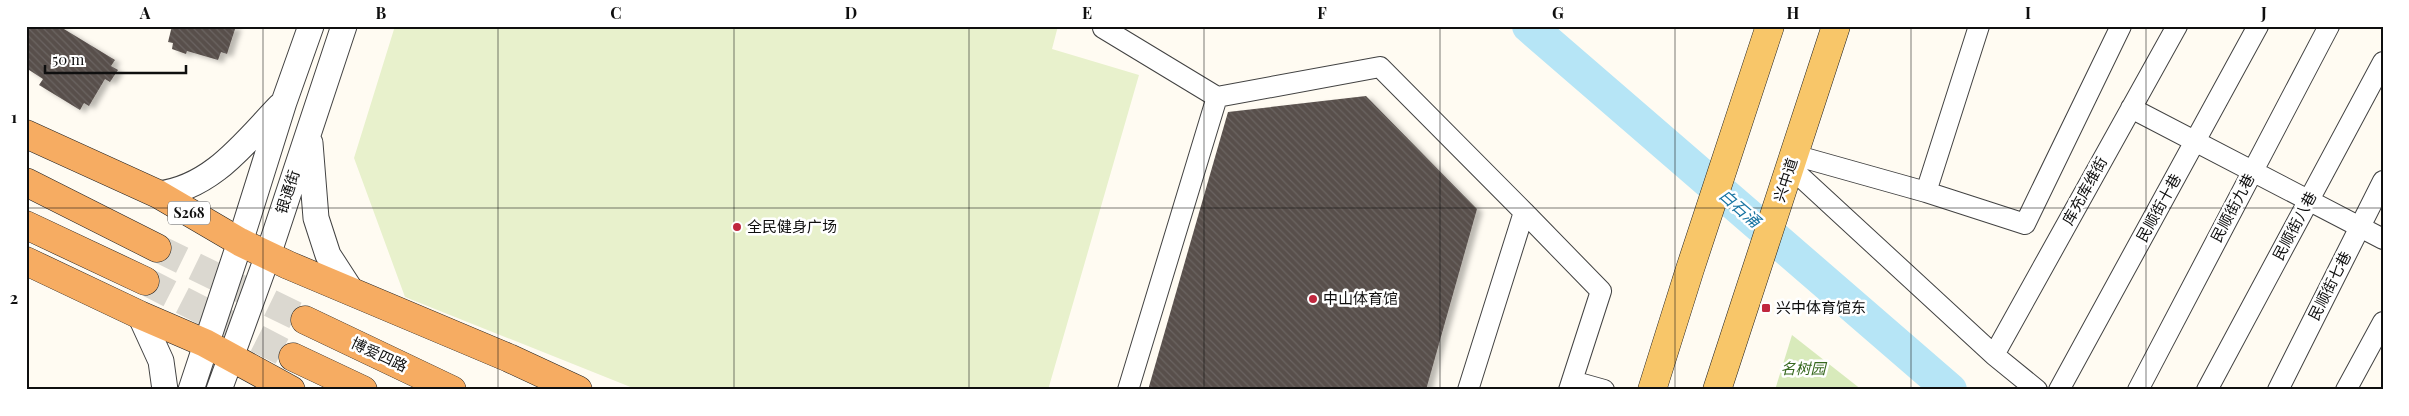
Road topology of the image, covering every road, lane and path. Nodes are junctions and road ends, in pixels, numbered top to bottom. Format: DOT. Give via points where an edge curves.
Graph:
graph roads {
  1 [pos="311,26"];
  2 [pos="344,26"];
  3 [pos="1770,26"];
  4 [pos="1836,26"];
  5 [pos="1979,26"];
  6 [pos="2121,26"];
  7 [pos="2177,26"];
  8 [pos="2258,26"];
  9 [pos="2329,26"];
  10 [pos="1101,27"];
  11 [pos="2383,62"];
  12 [pos="1216,97"];
  13 [pos="284,102"];
  14 [pos="2131,108"];
  15 [pos="312,120"];
  16 [pos="26,134"];
  17 [pos="2196,141"];
  18 [pos="1792,161"];
  19 [pos="2253,171"];
  20 [pos="2383,181"];
  21 [pos="26,182"];
  22 [pos="1926,192"];
  23 [pos="158,194"];
  24 [pos="2309,200"];
  25 [pos="1524,212"];
  26 [pos="26,225"];
  27 [pos="2360,227"];
  28 [pos="2383,239"];
  29 [pos="240,242"];
  30 [pos="157,248"];
  31 [pos="268,255"];
  32 [pos="26,261"];
  33 [pos="145,280"];
  34 [pos="352,292"];
  35 [pos="140,315"];
  36 [pos="305,320"];
  37 [pos="2383,322"];
  38 [pos="205,343"];
  39 [pos="1994,355"];
  40 [pos="231,357"];
  41 [pos="293,357"];
  42 [pos="1571,385"];
  43 [pos="165,390"];
  44 [pos="190,390"];
  45 [pos="219,390"];
  46 [pos="290,390"];
  47 [pos="363,390"];
  48 [pos="452,390"];
  49 [pos="578,390"];
  50 [pos="1128,390"];
  51 [pos="1468,390"];
  52 [pos="1604,390"];
  53 [pos="1652,390"];
  54 [pos="1717,390"];
  55 [pos="2037,390"];
  56 [pos="2059,390"];
  57 [pos="2138,390"];
  58 [pos="2207,390"];
  59 [pos="2278,390"];
  60 [pos="2346,390"];
  1 -- 13 [label="street, 银通街"];
  2 -- 15 [label="street, 银通街"];
  3 -- 53 [label="main road"];
  4 -- 18 [label="main road, 兴中道"];
  5 -- 22 [label="street"];
  6 -- 22 [label="street" via="2025,224"];
  7 -- 14 [label="street, 库充库维街"];
  8 -- 17 [label="street, 民顺街十巷"];
  9 -- 19 [label="street, 民顺街九巷"];
  10 -- 12 [label="street"];
  11 -- 24 [label="street, 民顺街八巷"];
  12 -- 25 [label="street" via="1380,67"];
  12 -- 50 [label="street"];
  13 -- 23 [label="street" via="213,173 187,188"];
  13 -- 29 [label="street, 银通街"];
  14 -- 17 [label="street"];
  14 -- 39 [label="street, 库充库维街"];
  15 -- 31 [label="street, 银通街"];
  15 -- 34 [label="street" via="310,148 316,218 328,255"];
  16 -- 23 [label="highway, S268"];
  17 -- 19 [label="street"];
  17 -- 56 [label="street, 民顺街十巷"];
  18 -- 22 [label="street"];
  18 -- 39 [label="street"];
  18 -- 54 [label="main road, 兴中道"];
  19 -- 24 [label="street"];
  19 -- 57 [label="street, 民顺街九巷"];
  20 -- 27 [label="street, 民顺街七巷"];
  21 -- 30 [label="highway"];
  23 -- 29 [label="highway, S268"];
  24 -- 27 [label="street"];
  24 -- 58 [label="street, 民顺街八巷"];
  25 -- 42 [label="street" via="1601,291"];
  25 -- 51 [label="street"];
  26 -- 33 [label="highway"];
  27 -- 28 [label="street"];
  27 -- 59 [label="street, 民顺街七巷"];
  29 -- 31 [label="highway, S268"];
  29 -- 38 [label="street, 银通街"];
  31 -- 34 [label="highway, S268"];
  31 -- 40 [label="street, 银通街"];
  32 -- 35 [label="highway"];
  34 -- 49 [label="highway, S268"];
  35 -- 38 [label="highway"];
  35 -- 43 [label="street" via="161,362"];
  36 -- 48 [label="highway, 博爱四路"];
  37 -- 60 [label="street"];
  38 -- 40 [label="highway"];
  38 -- 44 [label="street, 银通街"];
  39 -- 55 [label="street"];
  40 -- 45 [label="street, 银通街"];
  40 -- 46 [label="highway"];
  41 -- 47 [label="highway"];
  42 -- 52 [label="street"];
}
